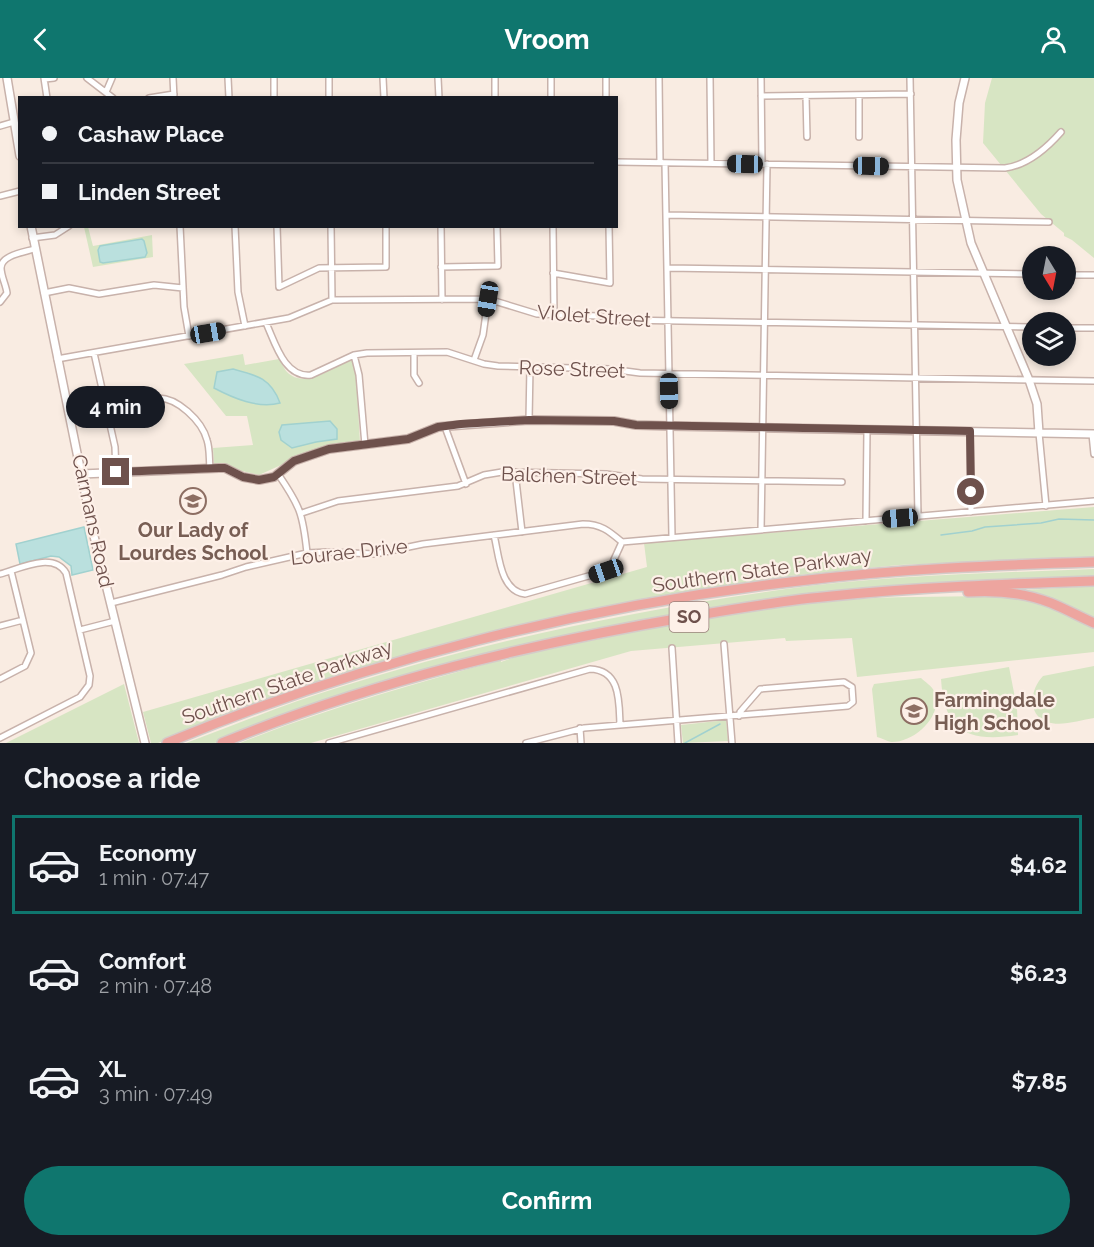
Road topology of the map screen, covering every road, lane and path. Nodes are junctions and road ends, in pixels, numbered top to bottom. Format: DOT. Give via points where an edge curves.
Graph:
graph roads {
  1 [pos="7,78"];
  2 [pos="54,78"];
  3 [pos="87,78"];
  4 [pos="112,78"];
  5 [pos="173,78"];
  6 [pos="228,78"];
  7 [pos="274,78"];
  8 [pos="329,78"];
  9 [pos="383,78"];
  10 [pos="438,78"];
  11 [pos="495,78"];
  12 [pos="551,78"];
  13 [pos="606,78"];
  14 [pos="659,78"];
  15 [pos="710,78"];
  16 [pos="761,78"];
  17 [pos="910,78"];
  18 [pos="965,78"];
  19 [pos="44,79"];
  20 [pos="106,92"];
  21 [pos="911,94"];
  22 [pos="174,95"];
  23 [pos="859,95"];
  24 [pos="47,96"];
  25 [pos="111,96"];
  26 [pos="229,96"];
  27 [pos="274,96"];
  28 [pos="329,96"];
  29 [pos="384,96"];
  30 [pos="439,96"];
  31 [pos="495,96"];
  32 [pos="552,96"];
  33 [pos="606,96"];
  34 [pos="761,96"];
  35 [pos="806,96"];
  36 [pos="14,122"];
  37 [pos="0,126"];
  38 [pos="1062,132"];
  39 [pos="859,137"];
  40 [pos="807,138"];
  41 [pos="18,145"];
  42 [pos="618,162"];
  43 [pos="663,162"];
  44 [pos="711,163"];
  45 [pos="765,164"];
  46 [pos="912,167"];
  47 [pos="957,168"];
  48 [pos="18,192"];
  49 [pos="0,196"];
  50 [pos="666,215"];
  51 [pos="767,217"];
  52 [pos="913,220"];
  53 [pos="966,220"];
  54 [pos="1049,222"];
  55 [pos="31,228"];
  56 [pos="66,228"];
  57 [pos="180,228"];
  58 [pos="235,228"];
  59 [pos="277,228"];
  60 [pos="331,228"];
  61 [pos="386,228"];
  62 [pos="441,228"];
  63 [pos="498,228"];
  64 [pos="553,228"];
  65 [pos="609,228"];
  66 [pos="32,238"];
  67 [pos="34,249"];
  68 [pos="441,267"];
  69 [pos="332,268"];
  70 [pos="667,268"];
  71 [pos="766,270"];
  72 [pos="914,272"];
  73 [pos="553,273"];
  74 [pos="984,273"];
  75 [pos="1022,274"];
  76 [pos="1076,274"];
  77 [pos="1094,275"];
  78 [pos="183,288"];
  79 [pos="44,293"];
  80 [pos="488,299"];
  81 [pos="332,300"];
  82 [pos="442,300"];
  83 [pos="0,302"];
  84 [pos="554,314"];
  85 [pos="668,321"];
  86 [pos="765,322"];
  87 [pos="266,323"];
  88 [pos="915,325"];
  89 [pos="244,326"];
  90 [pos="1006,327"];
  91 [pos="1022,327"];
  92 [pos="1076,328"];
  93 [pos="1094,328"];
  94 [pos="189,336"];
  95 [pos="414,352"];
  96 [pos="94,353"];
  97 [pos="354,355"];
  98 [pos="57,359"];
  99 [pos="474,360"];
  100 [pos="530,367"];
  101 [pos="669,373"];
  102 [pos="764,375"];
  103 [pos="915,378"];
  104 [pos="1029,380"];
  105 [pos="1094,381"];
  106 [pos="419,383"];
  107 [pos="107,408"];
  108 [pos="529,420"];
  109 [pos="670,426"];
  110 [pos="445,427"];
  111 [pos="763,428"];
  112 [pos="867,430"];
  113 [pos="916,430"];
  114 [pos="970,431"];
  115 [pos="1039,433"];
  116 [pos="1093,434"];
  117 [pos="365,445"];
  118 [pos="1094,454"];
  119 [pos="210,468"];
  120 [pos="116,472"];
  121 [pos="515,472"];
  122 [pos="82,474"];
  123 [pos="278,474"];
  124 [pos="671,479"];
  125 [pos="762,480"];
  126 [pos="842,482"];
  127 [pos="466,484"];
  128 [pos="1094,501"];
  129 [pos="1046,506"];
  130 [pos="971,512"];
  131 [pos="302,513"];
  132 [pos="918,517"];
  133 [pos="866,521"];
  134 [pos="761,530"];
  135 [pos="522,532"];
  136 [pos="494,535"];
  137 [pos="672,537"];
  138 [pos="622,542"];
  139 [pos="308,553"];
  140 [pos="1094,562"];
  141 [pos="11,571"];
  142 [pos="0,574"];
  143 [pos="1094,581"];
  144 [pos="869,592"];
  145 [pos="111,603"];
  146 [pos="23,620"];
  147 [pos="115,621"];
  148 [pos="1094,623"];
  149 [pos="0,626"];
  150 [pos="80,630"];
  151 [pos="724,644"];
  152 [pos="672,648"];
  153 [pos="0,679"];
  154 [pos="730,716"];
  155 [pos="740,716"];
  156 [pos="677,721"];
  157 [pos="620,725"];
  158 [pos="580,728"];
  159 [pos="0,738"];
  160 [pos="145,741"];
  161 [pos="167,743"];
  162 [pos="222,743"];
  163 [pos="329,743"];
  164 [pos="526,743"];
  165 [pos="581,743"];
  166 [pos="678,743"];
  167 [pos="732,743"];
  1 -- 36 [label="street"];
  2 -- 19 [label="street"];
  3 -- 20 [label="street"];
  4 -- 20 [label="street"];
  5 -- 22 [label="street"];
  6 -- 26 [label="street"];
  7 -- 27 [label="street"];
  8 -- 28 [label="street"];
  9 -- 29 [label="street"];
  10 -- 30 [label="street"];
  11 -- 31 [label="street"];
  12 -- 32 [label="street"];
  13 -- 33 [label="street"];
  14 -- 43 [label="street"];
  15 -- 44 [label="street"];
  16 -- 34 [label="street"];
  17 -- 21 [label="street"];
  18 -- 47 [label="street" via="958,103"];
  19 -- 24 [label="street"];
  20 -- 25 [label="street"];
  21 -- 23 [label="street"];
  21 -- 46 [label="street"];
  23 -- 35 [label="street"];
  23 -- 39 [label="street"];
  34 -- 35 [label="street"];
  34 -- 45 [label="street"];
  35 -- 40 [label="street"];
  36 -- 37 [label="street"];
  36 -- 41 [label="street"];
  38 -- 47 [label="street" via="1050,145 1019,165"];
  42 -- 43 [label="street"];
  43 -- 44 [label="street"];
  43 -- 50 [label="street"];
  44 -- 45 [label="street"];
  45 -- 46 [label="street"];
  45 -- 51 [label="street"];
  46 -- 47 [label="street"];
  46 -- 52 [label="street"];
  47 -- 53 [label="street"];
  48 -- 49 [label="street"];
  50 -- 51 [label="street"];
  50 -- 70 [label="street"];
  51 -- 52 [label="street"];
  51 -- 71 [label="street"];
  52 -- 53 [label="street"];
  52 -- 72 [label="street"];
  53 -- 54 [label="street"];
  53 -- 74 [label="street"];
  55 -- 66 [label="street, Carmans Road"];
  56 -- 66 [label="street" via="55,235"];
  57 -- 78 [label="street"];
  58 -- 89 [label="street"];
  59 -- 69 [label="street" via="279,287 320,268"];
  60 -- 69 [label="street"];
  61 -- 69 [label="street" via="386,267"];
  62 -- 68 [label="street"];
  63 -- 68 [label="street" via="498,266"];
  64 -- 73 [label="street"];
  65 -- 73 [label="street" via="610,284"];
  66 -- 67 [label="street, Carmans Road"];
  67 -- 79 [label="street, Carmans Road"];
  67 -- 83 [label="street" via="12,255 2,263 7,293"];
  68 -- 82 [label="street"];
  69 -- 81 [label="street"];
  70 -- 71 [label="street"];
  70 -- 85 [label="street"];
  71 -- 72 [label="street"];
  71 -- 86 [label="street"];
  72 -- 74 [label="street"];
  72 -- 88 [label="street"];
  73 -- 84 [label="street"];
  74 -- 75 [label="street"];
  74 -- 90 [label="street"];
  76 -- 77 [label="street"];
  78 -- 79 [label="street" via="154,285 99,294 69,288"];
  78 -- 94 [label="street"];
  79 -- 98 [label="street, Carmans Road"];
  80 -- 82 [label="street, Violet Street"];
  80 -- 84 [label="street, Violet Street" via="537,314"];
  80 -- 99 [label="street"];
  81 -- 82 [label="street, Violet Street"];
  81 -- 87 [label="street, Violet Street"];
  84 -- 85 [label="street, Violet Street"];
  85 -- 86 [label="street, Violet Street"];
  85 -- 101 [label="street"];
  86 -- 88 [label="street, Violet Street"];
  86 -- 102 [label="street"];
  87 -- 89 [label="street, Violet Street"];
  87 -- 97 [label="street, Rose Street" via="286,365 298,375 311,375"];
  88 -- 90 [label="street, Violet Street"];
  88 -- 103 [label="street"];
  89 -- 94 [label="street, Violet Street"];
  90 -- 91 [label="street, Violet Street"];
  90 -- 104 [label="street"];
  92 -- 93 [label="street"];
  94 -- 96 [label="street, Violet Street"];
  95 -- 97 [label="street, Rose Street"];
  95 -- 99 [label="street, Rose Street" via="447,352"];
  95 -- 106 [label="street" via="414,375"];
  96 -- 98 [label="street, Violet Street"];
  96 -- 107 [label="street"];
  97 -- 117 [label="street"];
  98 -- 122 [label="street, Carmans Road"];
  99 -- 100 [label="street, Rose Street"];
  100 -- 101 [label="street, Rose Street"];
  100 -- 108 [label="street"];
  101 -- 102 [label="street, Rose Street"];
  101 -- 109 [label="street"];
  102 -- 103 [label="street, Rose Street"];
  102 -- 111 [label="street"];
  103 -- 104 [label="street, Rose Street"];
  103 -- 113 [label="street"];
  104 -- 105 [label="street, Rose Street"];
  104 -- 115 [label="street" via="1037,404"];
  107 -- 119 [label="street" via="153,398 175,401 205,434"];
  107 -- 120 [label="street"];
  108 -- 109 [label="street"];
  108 -- 110 [label="street"];
  109 -- 111 [label="street"];
  109 -- 124 [label="street"];
  110 -- 117 [label="street" via="408,439"];
  110 -- 127 [label="street"];
  111 -- 112 [label="street"];
  111 -- 125 [label="street"];
  112 -- 113 [label="street"];
  112 -- 133 [label="street"];
  113 -- 114 [label="street"];
  113 -- 132 [label="street"];
  114 -- 115 [label="street"];
  114 -- 130 [label="street"];
  115 -- 116 [label="street"];
  115 -- 129 [label="street"];
  116 -- 118 [label="street"];
  117 -- 123 [label="street" via="329,449 294,461"];
  119 -- 120 [label="street"];
  119 -- 123 [label="street" via="225,468 259,480"];
  120 -- 122 [label="street"];
  121 -- 124 [label="street, Balchen Street"];
  121 -- 127 [label="street, Balchen Street" via="490,473"];
  121 -- 135 [label="street"];
  122 -- 145 [label="street, Carmans Road"];
  123 -- 131 [label="street"];
  124 -- 125 [label="street, Balchen Street"];
  124 -- 137 [label="street"];
  125 -- 126 [label="street, Balchen Street"];
  125 -- 134 [label="street"];
  127 -- 131 [label="street, Balchen Street" via="338,501"];
  128 -- 129 [label="street"];
  129 -- 130 [label="street"];
  130 -- 132 [label="street"];
  131 -- 139 [label="street"];
  132 -- 133 [label="street"];
  133 -- 134 [label="street"];
  134 -- 137 [label="street"];
  135 -- 136 [label="street, Lourae Drive"];
  135 -- 138 [label="street, Lourae Drive" via="593,524"];
  136 -- 138 [label="street" via="507,584 525,594 606,571"];
  136 -- 139 [label="street, Lourae Drive" via="375,554"];
  137 -- 138 [label="street"];
  139 -- 145 [label="street, Lourae Drive"];
  140 -- 161 [label="highway, Southern State Parkway / SO" via="840,576 611,610 384,667"];
  141 -- 142 [label="street"];
  141 -- 146 [label="street"];
  141 -- 150 [label="street" via="48,562 58,564 66,573"];
  143 -- 144 [label="highway, Southern State Parkway / SO"];
  144 -- 148 [label="highway" via="1010,593 1051,603"];
  144 -- 162 [label="highway, Southern State Parkway / SO" via="748,606 547,643 389,685"];
  145 -- 147 [label="street, Carmans Road"];
  146 -- 149 [label="street"];
  146 -- 153 [label="street" via="29,659 25,666"];
  147 -- 150 [label="street"];
  147 -- 160 [label="street, Carmans Road"];
  150 -- 159 [label="street" via="90,676 87,688 70,703"];
  151 -- 154 [label="street"];
  152 -- 156 [label="street"];
  154 -- 155 [label="street"];
  154 -- 156 [label="street"];
  154 -- 167 [label="street"];
  155 -- 155 [label="street" via="848,706 853,702 852,687 844,682 760,689"];
  156 -- 157 [label="street"];
  156 -- 166 [label="street"];
  157 -- 158 [label="street"];
  157 -- 163 [label="street" via="617,688 606,674 590,669"];
  158 -- 164 [label="street"];
  158 -- 165 [label="street"];
}
